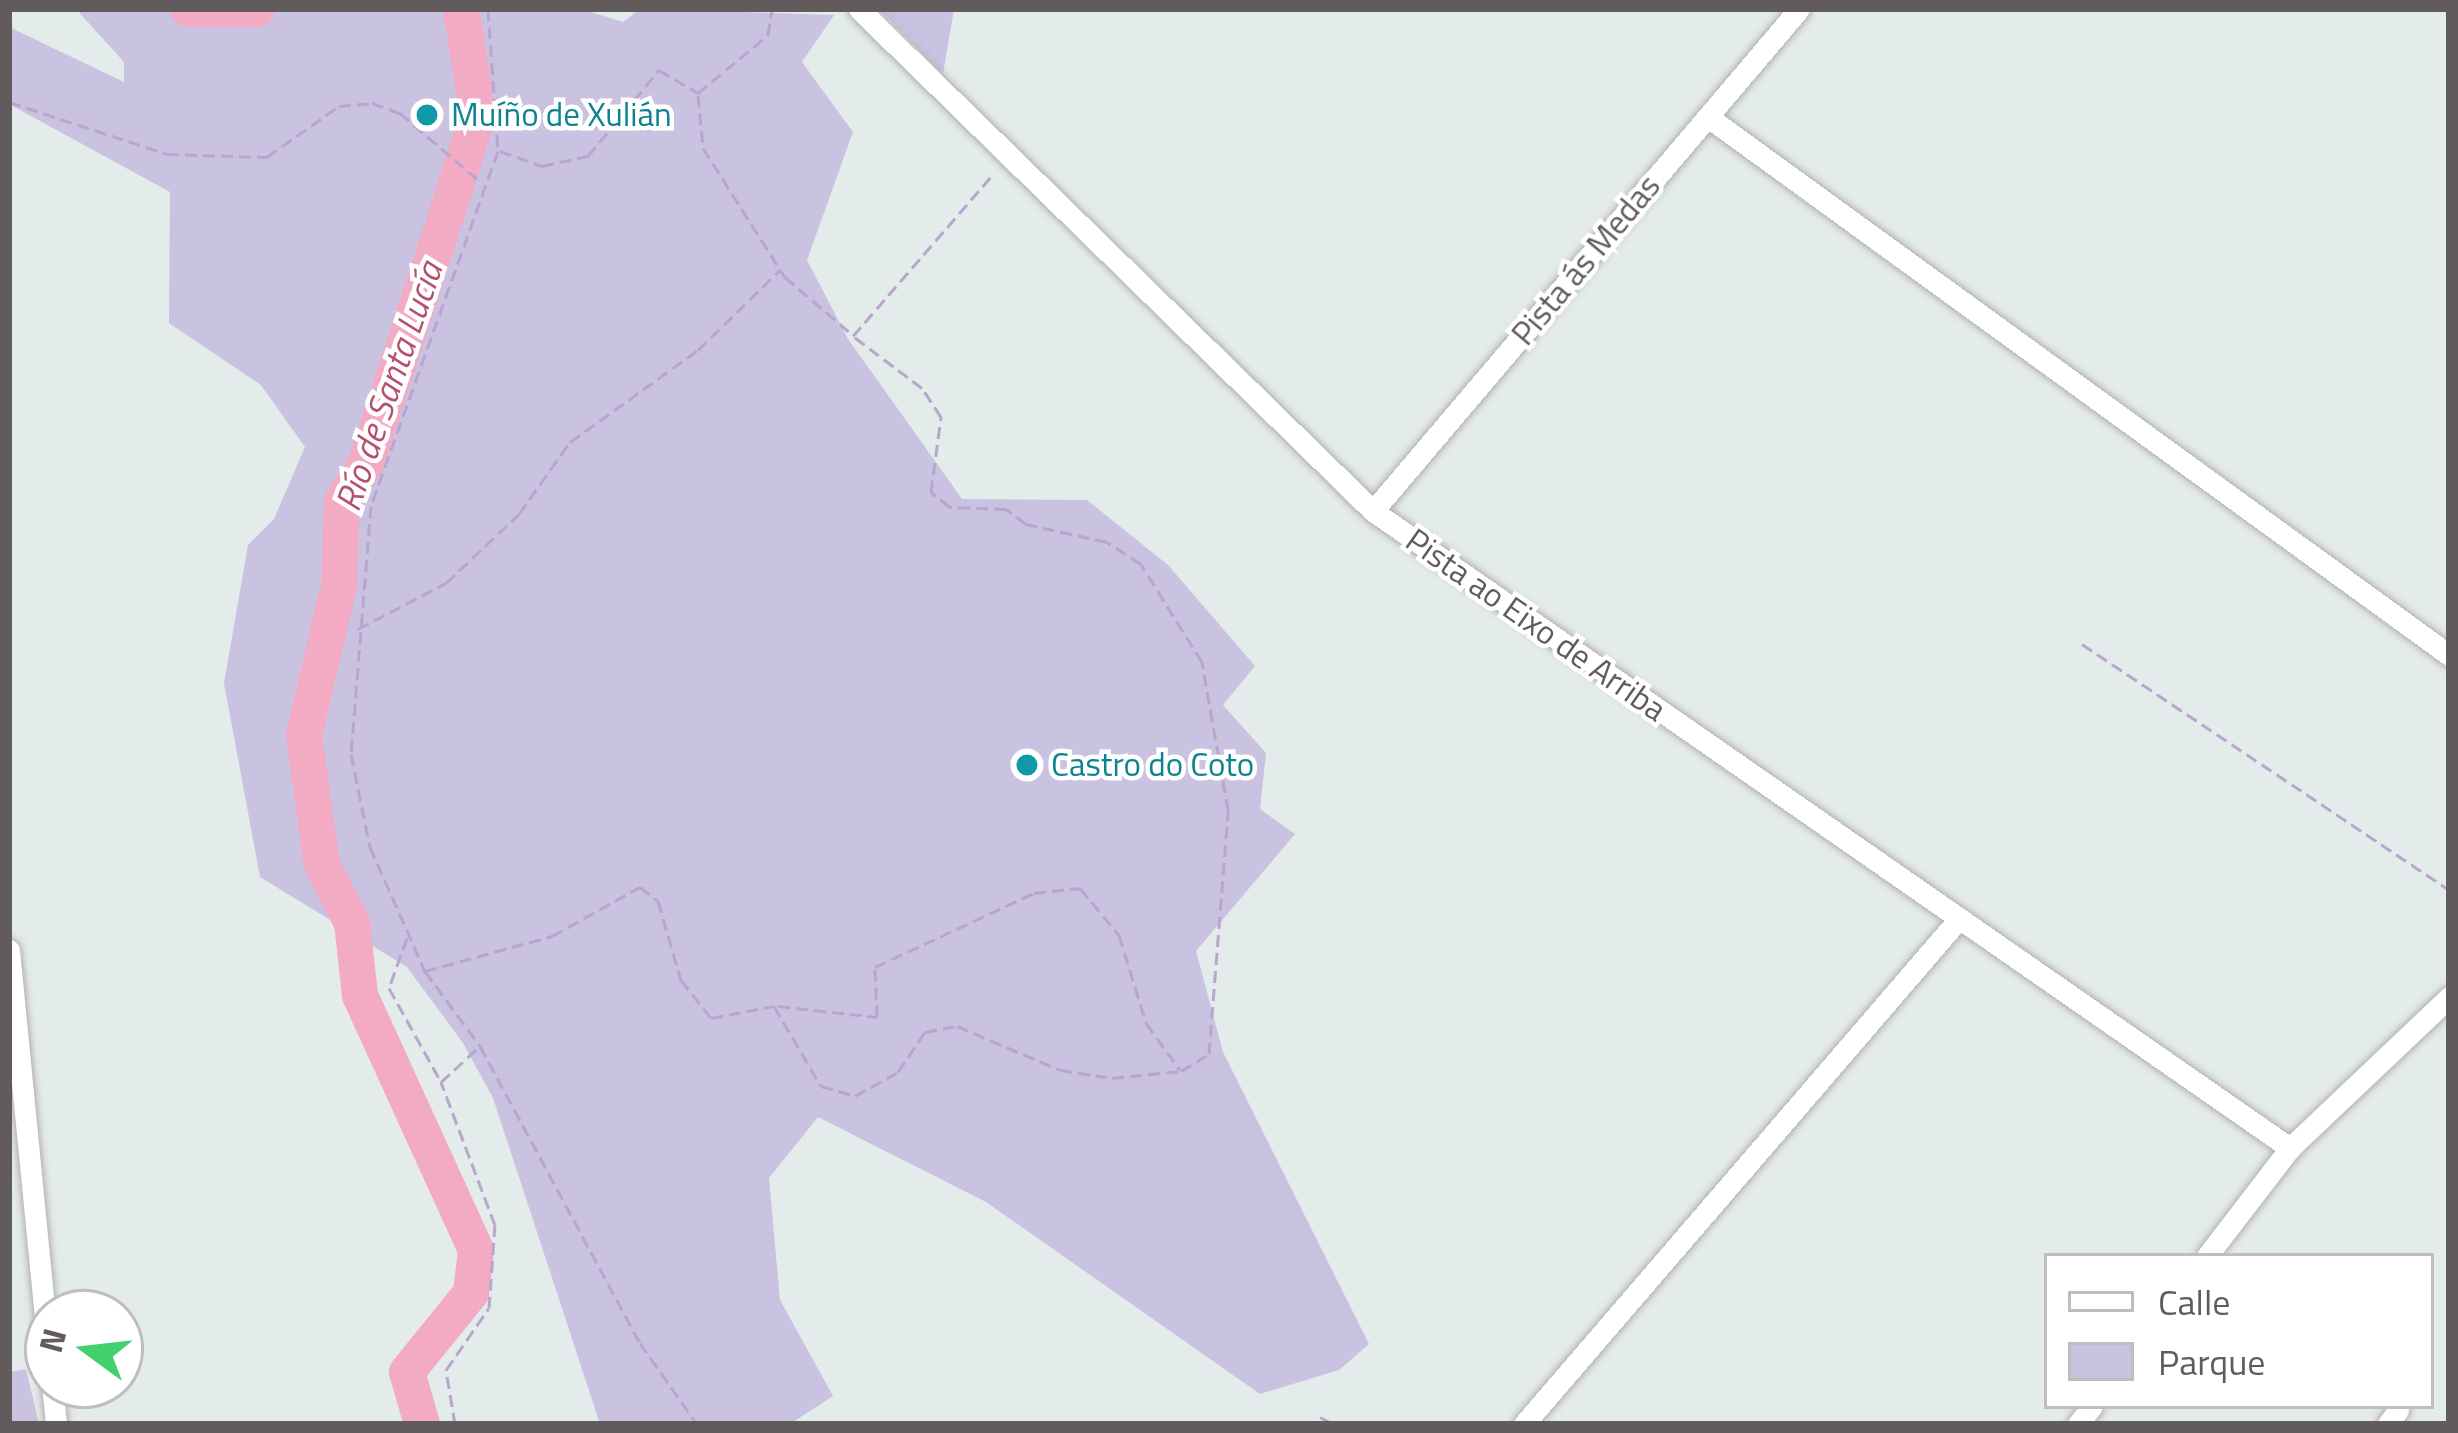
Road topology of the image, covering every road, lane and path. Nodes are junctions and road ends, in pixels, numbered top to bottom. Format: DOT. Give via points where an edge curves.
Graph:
graph roads {
  1 [pos="488,9"];
  2 [pos="772,9"];
  3 [pos="859,9"];
  4 [pos="1799,9"];
  5 [pos="698,93"];
  6 [pos="9,102"];
  7 [pos="1708,117"];
  8 [pos="498,151"];
  9 [pos="1011,153"];
  10 [pos="479,180"];
  11 [pos="780,270"];
  12 [pos="854,336"];
  13 [pos="1373,511"];
  14 [pos="357,629"];
  15 [pos="2082,644"];
  16 [pos="2449,655"];
  17 [pos="2449,890"];
  18 [pos="1958,921"];
  19 [pos="408,934"];
  20 [pos="9,950"];
  21 [pos="424,971"];
  22 [pos="2449,997"];
  23 [pos="774,1006"];
  24 [pos="480,1046"];
  25 [pos="1181,1072"];
  26 [pos="441,1082"];
  27 [pos="2290,1148"];
  28 [pos="2209,1253"];
  29 [pos="42,1289"];
  30 [pos="1320,1417"];
  31 [pos="455,1424"];
  32 [pos="697,1424"];
  33 [pos="1333,1424"];
  34 [pos="1524,1424"];
  1 -- 8 [label="path"];
  2 -- 5 [label="path" via="768,35"];
  3 -- 9 [label="street, Pista ao Eixo de Arriba"];
  4 -- 7 [label="street, Pista ás Medas"];
  5 -- 8 [label="path" via="659,70 588,156 542,166"];
  5 -- 11 [label="path" via="703,148"];
  6 -- 10 [label="path" via="167,154 266,158 339,106 372,104 400,113"];
  7 -- 13 [label="street, Pista ás Medas"];
  7 -- 16 [label="street"];
  8 -- 10 [label="path"];
  9 -- 12 [label="path"];
  9 -- 13 [label="street, Pista ao Eixo de Arriba"];
  10 -- 14 [label="path" via="371,506"];
  11 -- 12 [label="path"];
  11 -- 14 [label="path" via="698,350 570,442 519,514 446,583"];
  12 -- 25 [label="path" via="922,388 941,417 931,492 950,507 1006,508 1026,524 1107,542 1141,564 1202,662 1226,858 1209,1054"];
  13 -- 18 [label="street, Pista ao Eixo de Arriba"];
  14 -- 19 [label="path" via="351,754 370,847"];
  15 -- 17 [label="path"];
  18 -- 27 [label="street, Pista ao Eixo de Arriba"];
  18 -- 34 [label="street"];
  19 -- 21 [label="path"];
  19 -- 26 [label="path" via="389,988"];
  20 -- 29 [label="street"];
  21 -- 23 [label="path" via="552,936 640,886 658,902 681,980 711,1018"];
  21 -- 24 [label="path"];
  22 -- 27 [label="street"];
  23 -- 25 [label="path" via="821,1086 855,1096 898,1072 925,1032 957,1025 1060,1070"];
  23 -- 25 [label="path" via="877,1017 875,967 1034,893 1080,888 1119,935 1146,1023"];
  24 -- 26 [label="path"];
  24 -- 32 [label="path" via="640,1343"];
  26 -- 31 [label="path" via="495,1226 489,1308 446,1370"];
  27 -- 28 [label="street"];
  30 -- 33 [label="path"];
}
